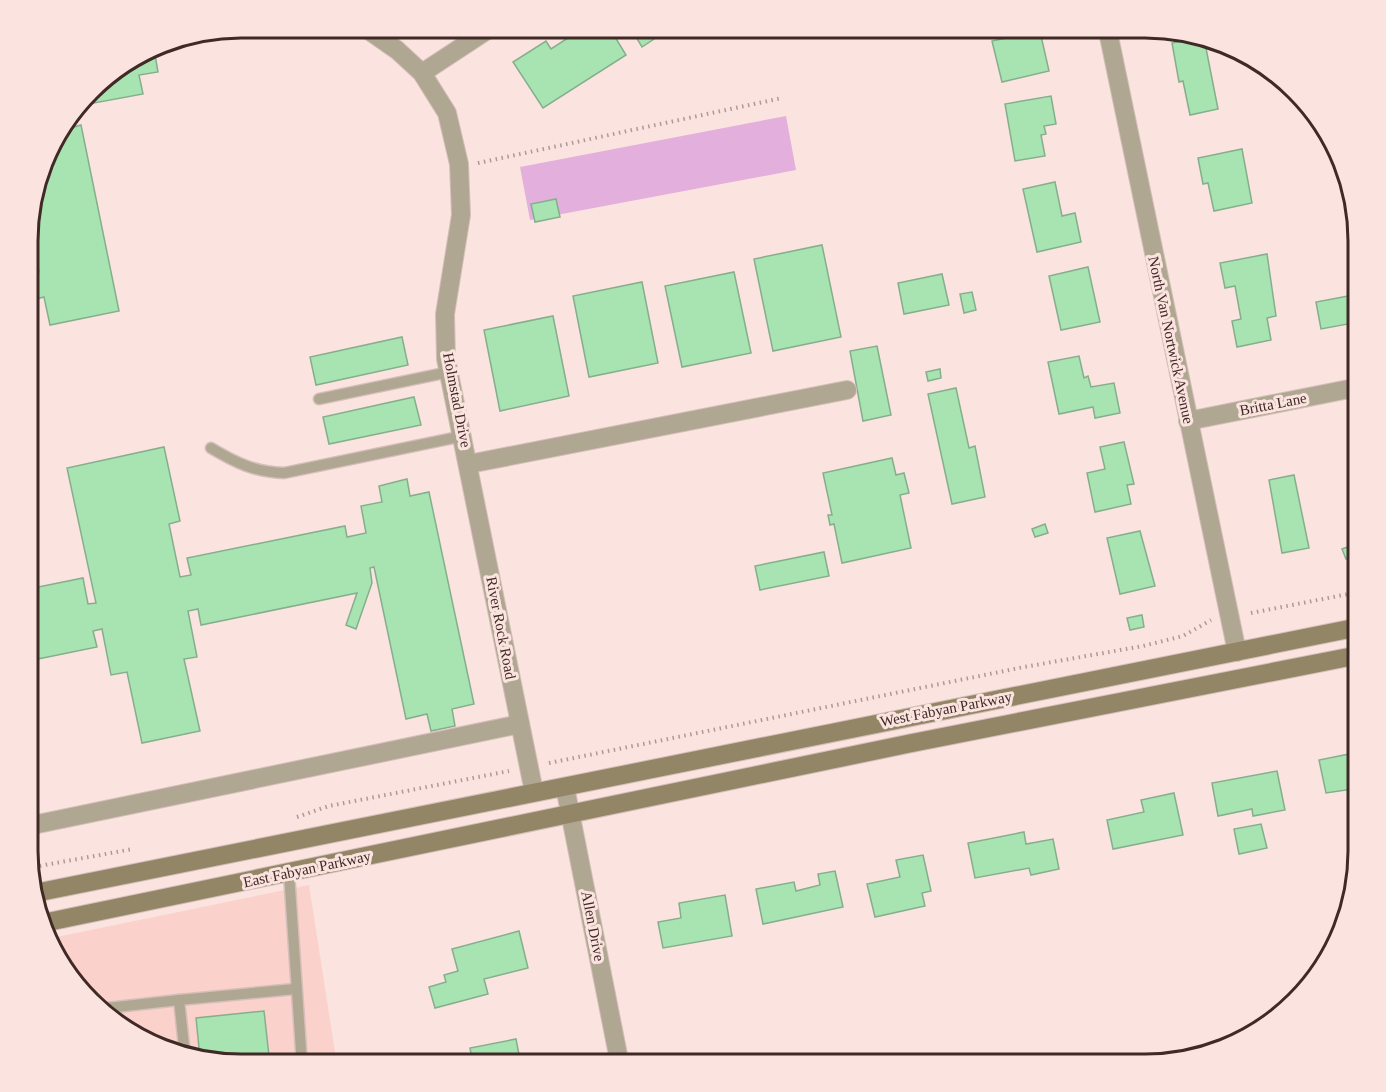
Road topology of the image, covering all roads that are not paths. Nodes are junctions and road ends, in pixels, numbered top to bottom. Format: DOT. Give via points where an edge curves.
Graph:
graph roads {
  1 [pos="380,38"];
  2 [pos="475,38"];
  3 [pos="1109,38"];
  4 [pos="422,73"];
  5 [pos="449,372"];
  6 [pos="1348,389"];
  7 [pos="846,390"];
  8 [pos="319,399"];
  9 [pos="1188,421"];
  10 [pos="463,436"];
  11 [pos="211,448"];
  12 [pos="469,464"];
  13 [pos="1348,629"];
  14 [pos="1237,652"];
  15 [pos="1348,657"];
  16 [pos="520,724"];
  17 [pos="565,787"];
  18 [pos="534,792"];
  19 [pos="570,815"];
  20 [pos="38,824"];
  21 [pos="289,873"];
  22 [pos="42,892"];
  23 [pos="50,922"];
  24 [pos="296,989"];
  25 [pos="179,1000"];
  26 [pos="113,1008"];
  27 [pos="184,1046"];
  28 [pos="301,1054"];
  29 [pos="618,1054"];
  1 -- 4 [label="street, Holmstad Drive"];
  2 -- 4 [label="street"];
  3 -- 9 [label="street, North Van Nortwick Avenue"];
  4 -- 5 [label="street, Holmstad Drive" via="447,113 459,167 461,215 445,314"];
  5 -- 8 [label="lane"];
  5 -- 10 [label="street, Holmstad Drive"];
  6 -- 9 [label="street, Britta Lane"];
  7 -- 12 [label="street, Holmstad Drive"];
  9 -- 14 [label="street, North Van Nortwick Avenue"];
  10 -- 11 [label="lane" via="284,473 242,466"];
  10 -- 12 [label="street, Holmstad Drive"];
  12 -- 16 [label="street, River Rock Road"];
  13 -- 14 [label="main road, West Fabyan Parkway"];
  14 -- 17 [label="main road, West Fabyan Parkway"];
  15 -- 19 [label="main road, West Fabyan Parkway"];
  16 -- 18 [label="street, River Rock Road"];
  16 -- 20 [label="street"];
  17 -- 18 [label="main road, West Fabyan Parkway"];
  17 -- 19 [label="street, Allen Drive"];
  18 -- 22 [label="main road, East Fabyan Parkway"];
  19 -- 21 [label="main road, East Fabyan Parkway"];
  19 -- 29 [label="street, Allen Drive"];
  21 -- 23 [label="main road, East Fabyan Parkway"];
  21 -- 24 [label="lane"];
  24 -- 25 [label="lane"];
  24 -- 28 [label="lane"];
  25 -- 26 [label="lane"];
  25 -- 27 [label="lane"];
}
